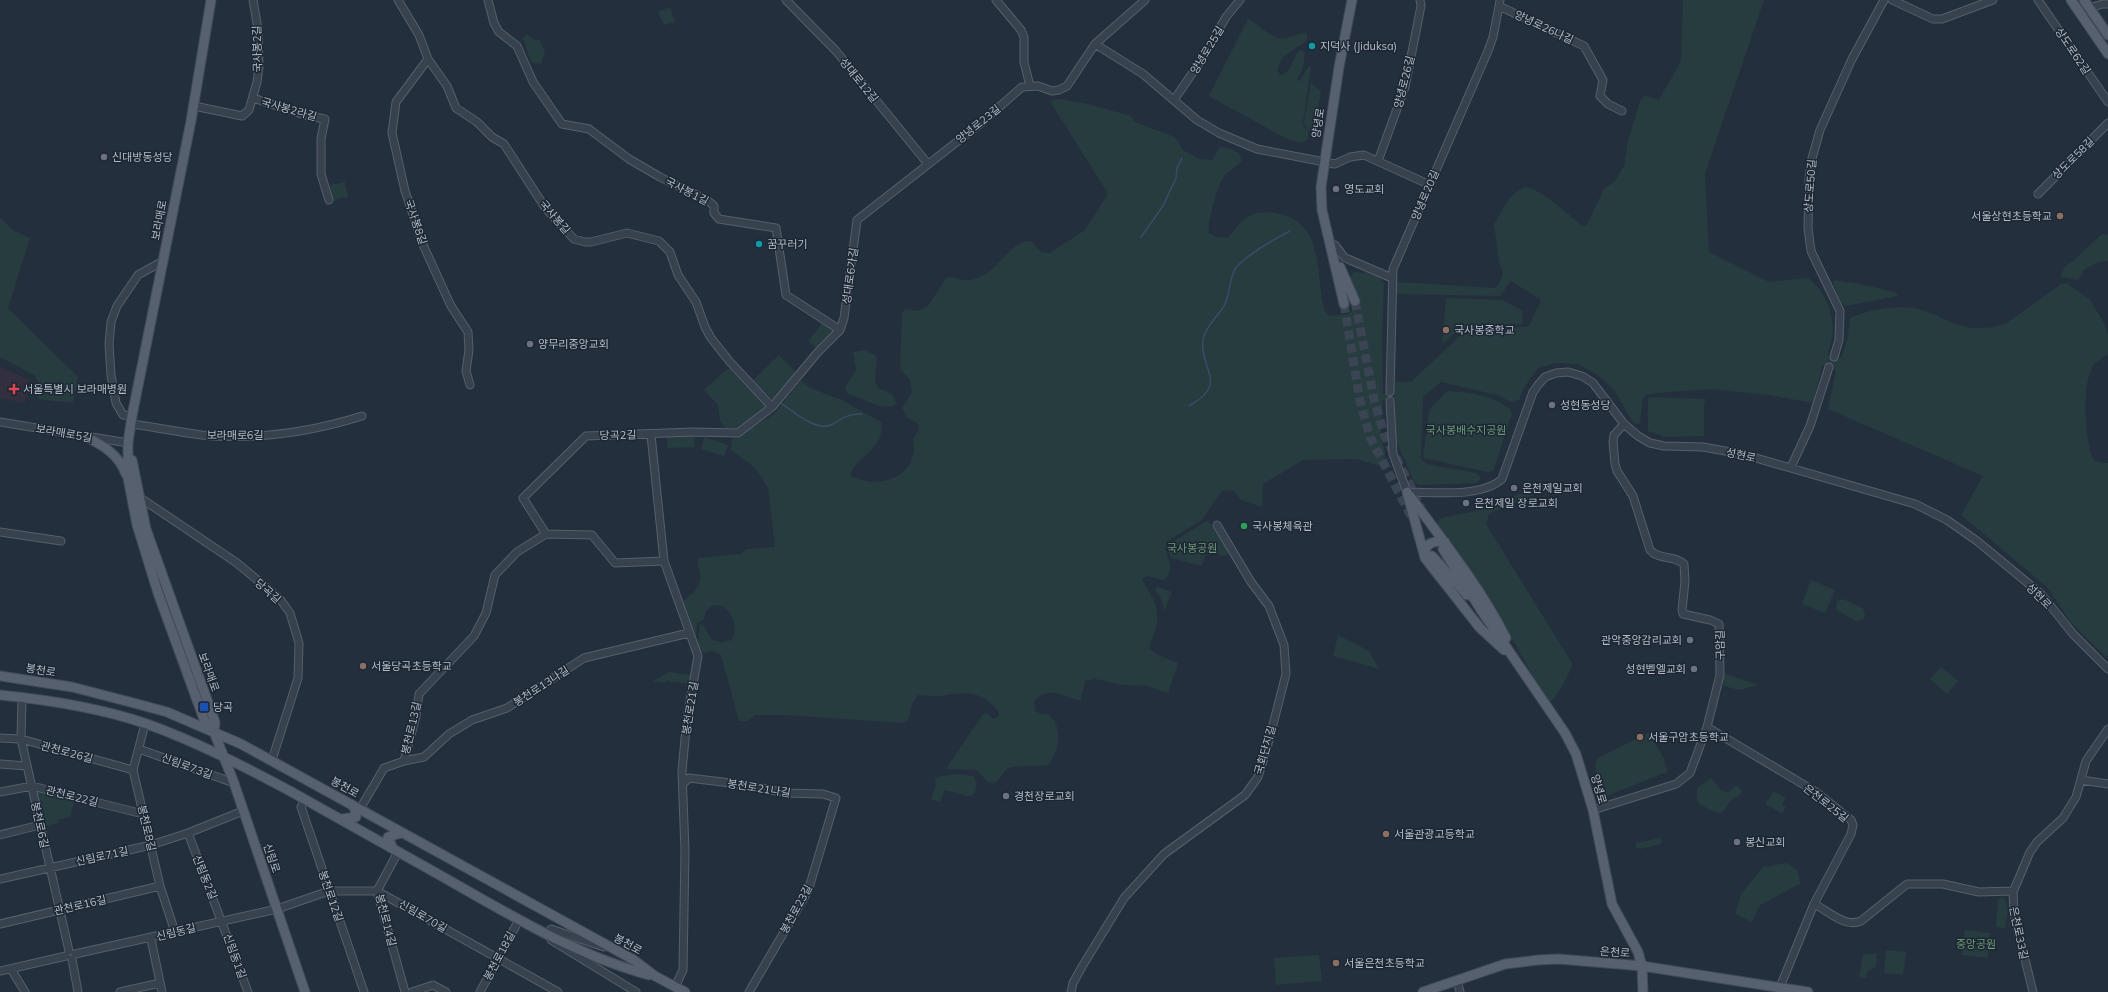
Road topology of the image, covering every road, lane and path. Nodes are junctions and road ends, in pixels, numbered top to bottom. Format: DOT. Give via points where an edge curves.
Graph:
graph roads {
  1 [pos="211,0"];
  2 [pos="253,0"];
  3 [pos="398,0"];
  4 [pos="488,0"];
  5 [pos="786,0"];
  6 [pos="996,0"];
  7 [pos="1145,0"];
  8 [pos="1240,0"];
  9 [pos="1352,0"];
  10 [pos="1420,0"];
  11 [pos="1884,0"];
  12 [pos="1892,0"];
  13 [pos="1993,0"];
  14 [pos="2038,0"];
  15 [pos="2071,0"];
  16 [pos="2084,0"];
  17 [pos="1500,3"];
  18 [pos="2108,4"];
  19 [pos="2089,8"];
  20 [pos="2108,35"];
  21 [pos="1095,44"];
  22 [pos="2108,54"];
  23 [pos="428,59"];
  24 [pos="1030,86"];
  25 [pos="253,98"];
  26 [pos="1174,100"];
  27 [pos="2108,102"];
  28 [pos="194,106"];
  29 [pos="1622,111"];
  30 [pos="2108,123"];
  31 [pos="1378,161"];
  32 [pos="1324,162"];
  33 [pos="928,164"];
  34 [pos="1430,185"];
  35 [pos="2038,194"];
  36 [pos="329,200"];
  37 [pos="857,220"];
  38 [pos="1332,247"];
  39 [pos="163,261"];
  40 [pos="1392,278"];
  41 [pos="1355,301"];
  42 [pos="1344,304"];
  43 [pos="840,330"];
  44 [pos="1834,357"];
  45 [pos="1830,367"];
  46 [pos="470,385"];
  47 [pos="1390,392"];
  48 [pos="1390,401"];
  49 [pos="772,407"];
  50 [pos="362,416"];
  51 [pos="132,420"];
  52 [pos="0,422"];
  53 [pos="1624,424"];
  54 [pos="651,435"];
  55 [pos="88,438"];
  56 [pos="128,443"];
  57 [pos="1791,467"];
  58 [pos="128,478"];
  59 [pos="1407,492"];
  60 [pos="139,497"];
  61 [pos="1217,525"];
  62 [pos="0,532"];
  63 [pos="546,534"];
  64 [pos="61,541"];
  65 [pos="1444,545"];
  66 [pos="1428,557"];
  67 [pos="664,561"];
  68 [pos="1483,613"];
  69 [pos="689,633"];
  70 [pos="1518,664"];
  71 [pos="2108,669"];
  72 [pos="0,676"];
  73 [pos="0,695"];
  74 [pos="22,697"];
  75 [pos="145,724"];
  76 [pos="1707,727"];
  77 [pos="2108,729"];
  78 [pos="214,732"];
  79 [pos="0,738"];
  80 [pos="21,739"];
  81 [pos="139,749"];
  82 [pos="224,756"];
  83 [pos="272,760"];
  84 [pos="404,761"];
  85 [pos="0,764"];
  86 [pos="27,766"];
  87 [pos="133,770"];
  88 [pos="2081,780"];
  89 [pos="234,783"];
  90 [pos="684,783"];
  91 [pos="2108,784"];
  92 [pos="32,786"];
  93 [pos="0,792"];
  94 [pos="836,798"];
  95 [pos="305,799"];
  96 [pos="351,804"];
  97 [pos="360,809"];
  98 [pos="1593,810"];
  99 [pos="243,811"];
  100 [pos="143,814"];
  101 [pos="341,819"];
  102 [pos="40,825"];
  103 [pos="188,833"];
  104 [pos="401,833"];
  105 [pos="0,835"];
  106 [pos="151,845"];
  107 [pos="396,850"];
  108 [pos="50,867"];
  109 [pos="0,879"];
  110 [pos="160,886"];
  111 [pos="329,891"];
  112 [pos="377,891"];
  113 [pos="2013,891"];
  114 [pos="1814,904"];
  115 [pos="277,909"];
  116 [pos="61,910"];
  117 [pos="519,920"];
  118 [pos="222,921"];
  119 [pos="0,924"];
  120 [pos="534,928"];
  121 [pos="175,932"];
  122 [pos="549,935"];
  123 [pos="151,939"];
  124 [pos="564,949"];
  125 [pos="615,950"];
  126 [pos="70,955"];
  127 [pos="498,960"];
  128 [pos="1642,966"];
  129 [pos="11,969"];
  130 [pos="0,971"];
  131 [pos="655,976"];
  132 [pos="1457,980"];
  133 [pos="160,983"];
  134 [pos="675,986"];
  135 [pos="1780,988"];
  136 [pos="627,990"];
  137 [pos="25,992"];
  138 [pos="78,992"];
  139 [pos="120,992"];
  140 [pos="162,992"];
  141 [pos="248,992"];
  142 [pos="305,992"];
  143 [pos="364,992"];
  144 [pos="406,992"];
  145 [pos="412,992"];
  146 [pos="446,992"];
  147 [pos="480,992"];
  148 [pos="558,992"];
  149 [pos="636,992"];
  150 [pos="685,992"];
  151 [pos="749,992"];
  152 [pos="1071,992"];
  153 [pos="1423,992"];
  154 [pos="1460,992"];
  155 [pos="1643,992"];
  156 [pos="1808,992"];
  157 [pos="2033,992"];
  1 -- 28 [label="main road, 보라매로"];
  2 -- 25 [label="street, 국사봉2길" via="259,58"];
  3 -- 23 [label="street, 국사봉길" via="419,35"];
  4 -- 43 [label="street, 국사봉1길" via="499,32 517,46 532,82 562,124 589,129 654,174 707,200 714,206 714,213 719,219 776,228 786,295"];
  5 -- 33 [label="street, 성대로12길" via="836,51"];
  6 -- 24 [label="street" via="1024,37 1024,62"];
  7 -- 21 [label="street"];
  8 -- 26 [label="street, 양녕로25길" via="1226,17"];
  9 -- 32 [label="main road, 양녕로" via="1344,34"];
  10 -- 31 [label="street, 양녕로26길" via="1421,6 1405,87"];
  11 -- 44 [label="street, 상도로50길" via="1820,130 1809,179 1808,228 1811,251 1840,312 1840,340"];
  12 -- 13 [label="street" via="1933,19 1947,17"];
  14 -- 27 [label="street, 상도로62길"];
  15 -- 22 [label="main road"];
  16 -- 19 [label="main road"];
  17 -- 29 [label="street, 양녕로26나길" via="1584,46 1603,80 1600,96 1608,104"];
  17 -- 34 [label="street, 양녕로20길" via="1488,51"];
  18 -- 19 [label="street"];
  19 -- 20 [label="main road"];
  21 -- 24 [label="street" via="1067,86 1052,91"];
  21 -- 26 [label="street" via="1143,74"];
  23 -- 46 [label="street, 국사봉8길" via="396,102 392,133 405,191 424,247 451,306 468,332 466,371"];
  23 -- 49 [label="street, 국사봉길" via="446,86 456,108 504,144 546,209 574,239 591,242 627,233 659,241 670,252 678,274 696,302 711,338"];
  24 -- 33 [label="street, 양녕로23길" via="1022,87"];
  25 -- 28 [label="street, 국사봉2길" via="249,110 242,116"];
  25 -- 36 [label="street, 국사봉2라길" via="325,119 321,139 321,174"];
  26 -- 32 [label="street" via="1197,120 1219,133 1257,149"];
  28 -- 39 [label="main road, 보라매로"];
  30 -- 35 [label="street, 상도로58길"];
  31 -- 32 [label="street" via="1364,155 1350,157 1335,164"];
  31 -- 34 [label="street"];
  32 -- 38 [label="main road, 양녕로" via="1322,206"];
  33 -- 37 [label="street, 양녕로23길"];
  34 -- 40 [label="street, 양녕로20길" via="1393,269"];
  37 -- 43 [label="street, 성대로6가길" via="844,318"];
  38 -- 40 [label="street" via="1344,257"];
  38 -- 41 [label="main road, 양녕로"];
  38 -- 42 [label="main road, 양녕로"];
  39 -- 51 [label="main road, 보라매로"];
  39 -- 51 [label="street" via="138,275 117,306 111,322 109,344 116,403 123,415"];
  40 -- 47 [label="street, 양녕로20길"];
  43 -- 49 [label="street"];
  45 -- 57 [label="street" via="1810,426"];
  48 -- 59 [label="street" via="1393,454"];
  49 -- 54 [label="street, 당곡2길" via="738,434 693,432"];
  50 -- 51 [label="street, 보라매로6길" via="308,429 255,436 202,435"];
  51 -- 56 [label="main road, 보라매로"];
  52 -- 55 [label="street, 보라매로5길"];
  53 -- 57 [label="street, 성현로" via="1650,443 1703,447"];
  53 -- 59 [label="street, 성현로" via="1593,383 1568,372 1556,373 1545,377 1533,392 1504,475 1498,483 1472,492"];
  53 -- 76 [label="street, 구암길" via="1617,430 1613,442 1615,464 1633,496 1644,538 1650,550 1657,555 1680,560 1684,564 1684,614 1719,624 1720,675"];
  54 -- 63 [label="street, 당곡2길" via="586,436 523,498"];
  54 -- 67 [label="street, 봉천로21길"];
  55 -- 56 [label="street, 보라매로5길"];
  55 -- 58 [label="main road" via="121,461"];
  56 -- 58 [label="main road, 보라매로"];
  56 -- 60 [label="main road, 보라매로"];
  57 -- 71 [label="street, 성현로" via="1915,504 1947,520 1977,541 2041,594 2073,634"];
  58 -- 78 [label="main road, 보라매로" via="146,557 205,722"];
  59 -- 65 [label="main road"];
  59 -- 66 [label="main road"];
  60 -- 78 [label="main road, 보라매로" via="155,556 215,722"];
  60 -- 83 [label="street, 당곡길" via="237,563 280,599 290,613 299,642 298,678"];
  61 -- 152 [label="street, 국회단지길" via="1251,582 1269,606 1282,635 1286,674 1266,752 1258,777 1245,795 1164,854 1124,898 1083,965"];
  62 -- 64 [label="street"];
  63 -- 67 [label="street" via="592,535 615,562"];
  63 -- 84 [label="street, 봉천로13길" via="517,552 495,575 486,613 474,636 419,694"];
  65 -- 66 [label="main road" via="1436,540 1429,543 1424,552"];
  65 -- 68 [label="main road, 양녕로"];
  65 -- 70 [label="main road" via="1495,617"];
  66 -- 68 [label="main road, 양녕로"];
  66 -- 70 [label="main road" via="1480,628"];
  67 -- 69 [label="street, 봉천로21길"];
  68 -- 70 [label="main road, 양녕로"];
  69 -- 84 [label="street, 봉천로13나길" via="584,658 507,708 472,720 455,730 424,757"];
  69 -- 90 [label="street, 봉천로21길" via="698,656 687,718 682,771"];
  70 -- 98 [label="main road, 양녕로" via="1570,742 1579,762"];
  72 -- 78 [label="main road, 봉천로" via="72,687 130,702 167,712"];
  73 -- 74 [label="main road, 봉천로"];
  74 -- 75 [label="main road, 봉천로" via="83,707"];
  74 -- 80 [label="street, 봉천로6길"];
  75 -- 81 [label="street, 봉천로8길"];
  75 -- 82 [label="main road, 봉천로"];
  76 -- 98 [label="street, 구암길" via="1693,768 1684,780"];
  76 -- 114 [label="street, 은천로25길" via="1816,792 1850,820 1853,825 1852,832"];
  77 -- 88 [label="street" via="2086,761"];
  78 -- 82 [label="main road, 신림로"];
  78 -- 83 [label="main road, 봉천로"];
  79 -- 80 [label="street, 관천로26길"];
  80 -- 86 [label="street, 봉천로6길"];
  80 -- 87 [label="street, 관천로26길"];
  81 -- 87 [label="street, 봉천로8길"];
  81 -- 89 [label="street, 신림로73길"];
  82 -- 89 [label="main road, 신림로"];
  82 -- 95 [label="main road, 봉천로"];
  83 -- 96 [label="main road, 봉천로"];
  84 -- 97 [label="street, 봉천로13길" via="384,768"];
  85 -- 86 [label="street"];
  86 -- 92 [label="street, 봉천로6길"];
  87 -- 100 [label="street, 봉천로8길"];
  88 -- 91 [label="street"];
  88 -- 113 [label="street, 은천로33길" via="2076,797 2063,818 2030,852"];
  89 -- 99 [label="main road, 신림로"];
  90 -- 94 [label="street, 봉천로21나길" via="688,778 747,784 786,793 823,794"];
  90 -- 134 [label="street, 봉천로21길" via="683,970"];
  92 -- 93 [label="street, 관천로22길"];
  92 -- 100 [label="street, 관천로22길"];
  92 -- 102 [label="street, 봉천로6길"];
  94 -- 151 [label="street, 봉천로23길" via="808,891"];
  95 -- 101 [label="main road, 봉천로"];
  95 -- 111 [label="street, 봉천로12길" via="302,807"];
  96 -- 97 [label="main road, 봉천로"];
  96 -- 101 [label="main road" via="356,817"];
  97 -- 104 [label="main road, 봉천로"];
  98 -- 128 [label="main road, 양녕로" via="1612,904 1638,952"];
  99 -- 103 [label="street, 신림로71길"];
  99 -- 115 [label="main road, 신림로"];
  100 -- 106 [label="street, 봉천로8길"];
  101 -- 107 [label="main road, 봉천로"];
  102 -- 105 [label="street"];
  102 -- 108 [label="street, 봉천로6길"];
  103 -- 106 [label="street, 신림로71길"];
  103 -- 118 [label="street, 신림동2길"];
  104 -- 107 [label="main road" via="388,837"];
  104 -- 125 [label="main road, 봉천로"];
  106 -- 108 [label="street, 신림로71길"];
  106 -- 110 [label="street, 봉천로8길"];
  107 -- 112 [label="street, 봉천로14길"];
  107 -- 117 [label="main road, 봉천로"];
  108 -- 109 [label="street, 신림로71길"];
  108 -- 116 [label="street, 봉천로6길"];
  110 -- 116 [label="street, 관천로16길"];
  110 -- 121 [label="street, 봉천로8길"];
  111 -- 112 [label="street, 신림로70길"];
  111 -- 115 [label="street, 신림로70길"];
  111 -- 143 [label="street, 봉천로12길"];
  112 -- 127 [label="street, 신림로70길"];
  112 -- 144 [label="street, 봉천로14길"];
  113 -- 114 [label="street" via="1979,892 1943,884 1907,884 1861,922 1854,924 1844,922"];
  113 -- 157 [label="street, 은천로33길" via="2014,915"];
  114 -- 135 [label="street, 은천로25길"];
  115 -- 118 [label="street, 신림동길"];
  115 -- 142 [label="main road, 신림로"];
  116 -- 119 [label="street, 관천로16길"];
  116 -- 126 [label="street, 봉천로6길"];
  117 -- 120 [label="main road, 봉천로"];
  117 -- 127 [label="street, 봉천로18길"];
  118 -- 121 [label="street, 신림동길"];
  118 -- 141 [label="street, 신림동1길"];
  120 -- 122 [label="main road, 봉천로"];
  120 -- 124 [label="street"];
  121 -- 123 [label="street, 신림동길"];
  122 -- 124 [label="street"];
  122 -- 125 [label="street" via="549,930 554,929"];
  122 -- 131 [label="main road, 봉천로" via="628,969"];
  123 -- 126 [label="street, 신림동길"];
  123 -- 133 [label="street"];
  124 -- 136 [label="street"];
  125 -- 131 [label="main road, 봉천로"];
  126 -- 129 [label="street, 신림동길"];
  126 -- 138 [label="street, 봉천로6길"];
  127 -- 147 [label="street, 봉천로18길"];
  127 -- 148 [label="street, 신림로70길"];
  128 -- 132 [label="main road, 은천로" via="1560,959 1538,960 1505,964"];
  128 -- 135 [label="main road, 은천로"];
  128 -- 155 [label="main road, 양녕로"];
  129 -- 130 [label="street, 신림동길"];
  129 -- 137 [label="street"];
  131 -- 134 [label="main road, 봉천로"];
  132 -- 153 [label="main road, 은천로"];
  132 -- 154 [label="street"];
  133 -- 139 [label="street"];
  133 -- 140 [label="street"];
  134 -- 150 [label="main road, 봉천로"];
  135 -- 156 [label="main road, 은천로"];
  136 -- 149 [label="street"];
  145 -- 146 [label="street" via="433,985"];
}
